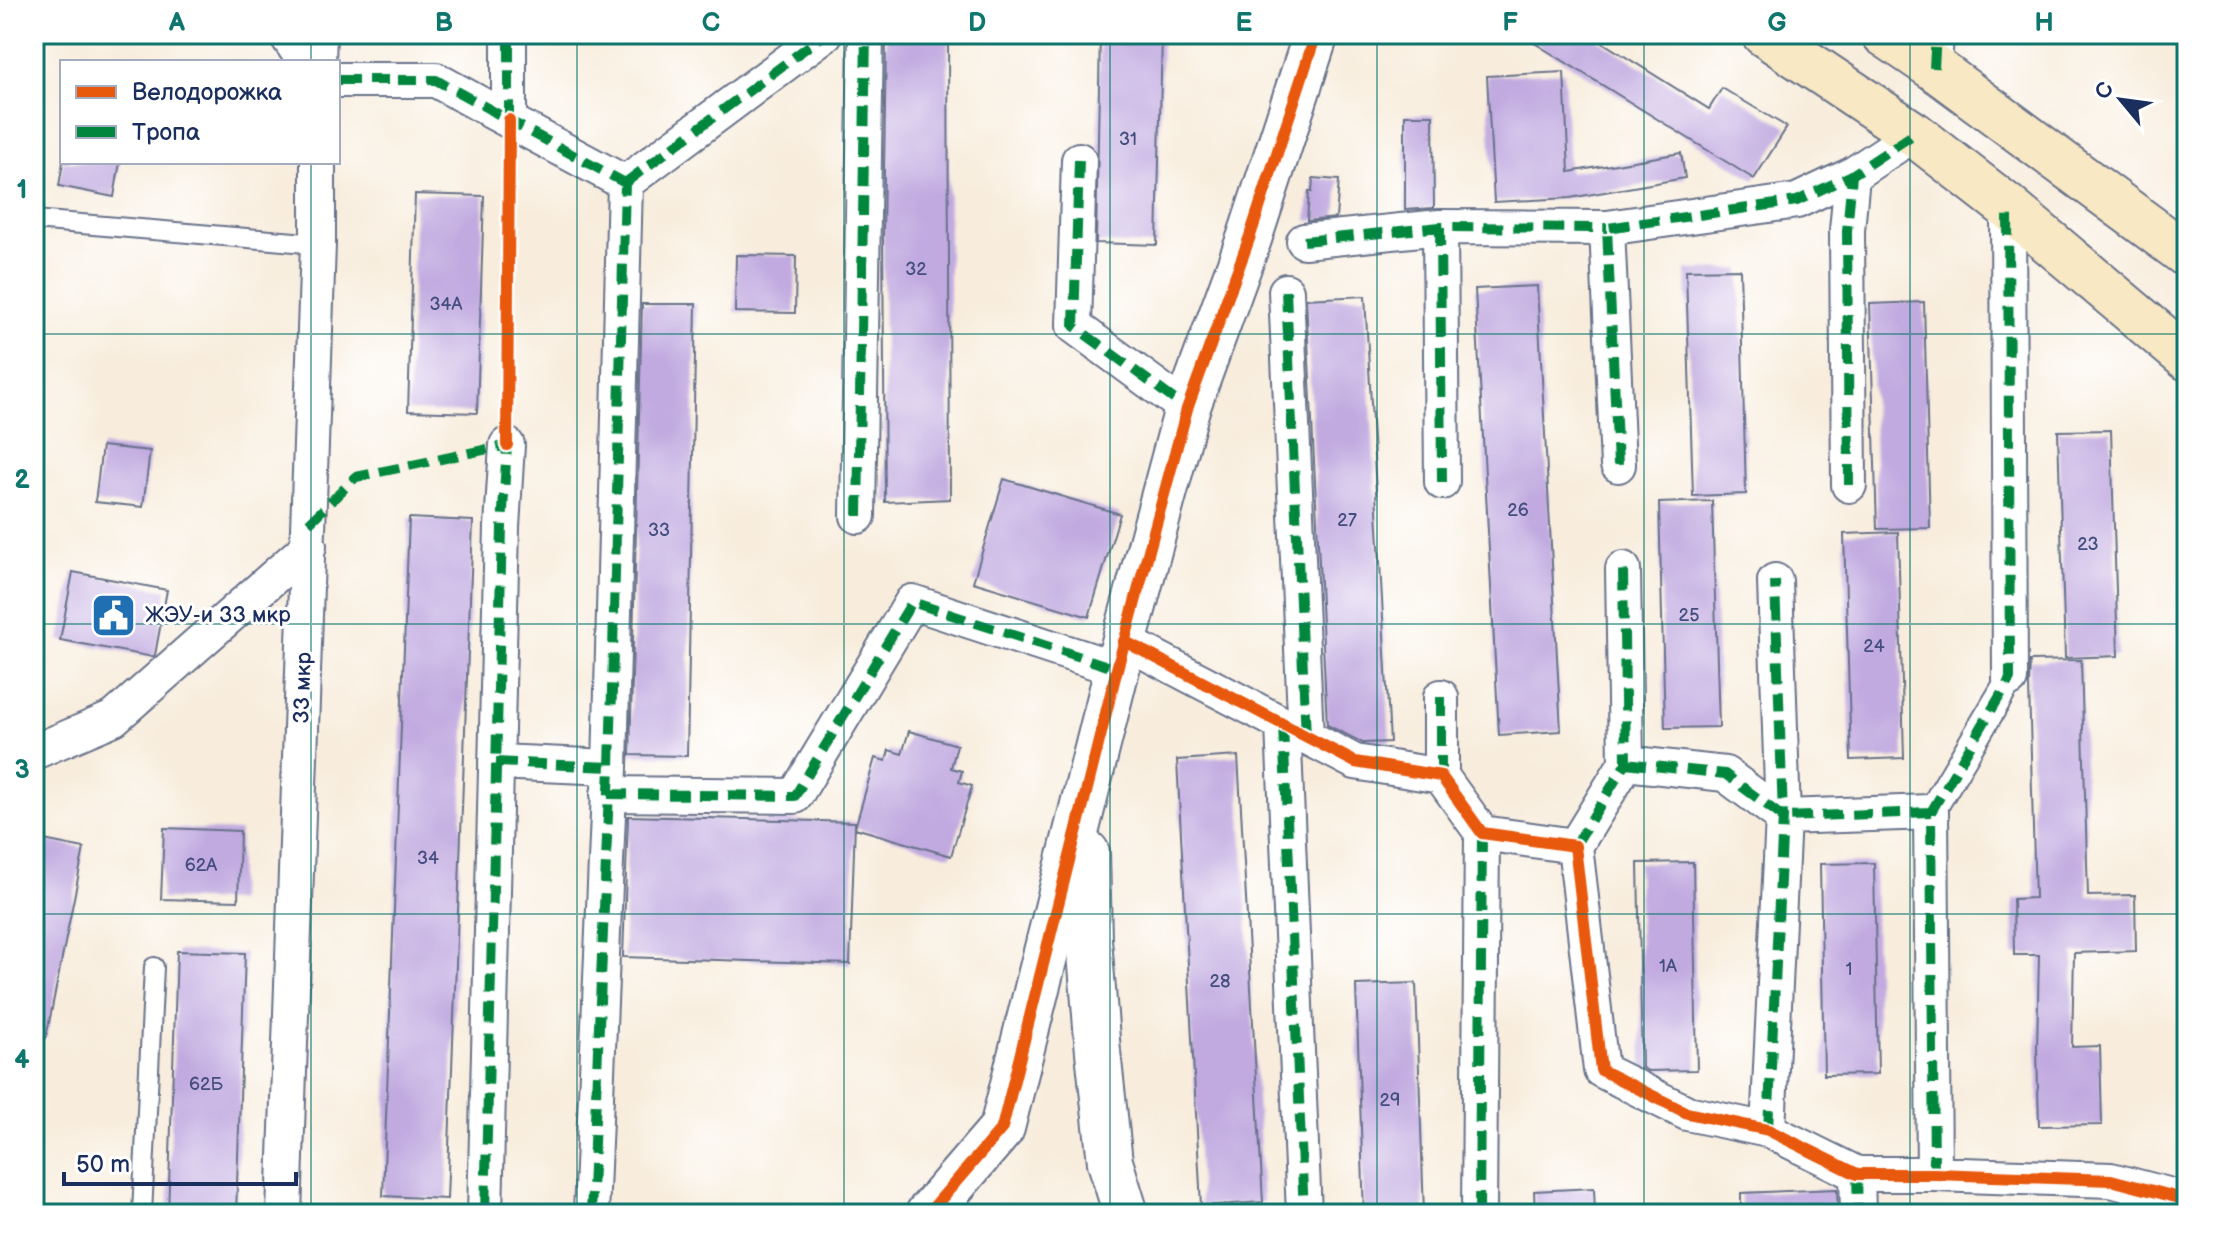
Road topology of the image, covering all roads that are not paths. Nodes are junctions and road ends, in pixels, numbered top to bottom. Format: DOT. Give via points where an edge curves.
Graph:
graph roads {
  1 [pos="286,34"];
  2 [pos="319,34"];
  3 [pos="509,34"];
  4 [pos="825,34"];
  5 [pos="866,34"];
  6 [pos="1316,34"];
  7 [pos="1764,34"];
  8 [pos="1884,34"];
  9 [pos="1935,51"];
  10 [pos="304,60"];
  11 [pos="318,60"];
  12 [pos="340,80"];
  13 [pos="509,120"];
  14 [pos="1914,134"];
  15 [pos="1079,160"];
  16 [pos="318,164"];
  17 [pos="1852,175"];
  18 [pos="625,183"];
  19 [pos="2008,207"];
  20 [pos="34,220"];
  21 [pos="1440,227"];
  22 [pos="1607,228"];
  23 [pos="1304,241"];
  24 [pos="318,244"];
  25 [pos="2187,255"];
  26 [pos="1286,291"];
  27 [pos="2187,358"];
  28 [pos="1187,409"];
  29 [pos="507,445"];
  30 [pos="1618,465"];
  31 [pos="1442,482"];
  32 [pos="1849,485"];
  33 [pos="858,516"];
  34 [pos="309,546"];
  35 [pos="1623,569"];
  36 [pos="1775,581"];
  37 [pos="1121,655"];
  38 [pos="2010,679"];
  39 [pos="1441,697"];
  40 [pos="1295,731"];
  41 [pos="34,752"];
  42 [pos="496,762"];
  43 [pos="1626,763"];
  44 [pos="1441,776"];
  45 [pos="609,781"];
  46 [pos="1931,812"];
  47 [pos="1783,817"];
  48 [pos="1482,833"];
  49 [pos="1575,846"];
  50 [pos="154,967"];
  51 [pos="1768,1130"];
  52 [pos="1857,1174"];
  53 [pos="1934,1174"];
  54 [pos="2187,1200"];
  55 [pos="1479,1213"];
  56 [pos="142,1214"];
  57 [pos="284,1214"];
  58 [pos="485,1214"];
  59 [pos="591,1214"];
  60 [pos="928,1214"];
  61 [pos="1126,1214"];
  62 [pos="1304,1214"];
  63 [pos="1858,1214"];
  1 -- 10 [label="street"];
  2 -- 11 [label="street"];
  3 -- 13 [label="street"];
  4 -- 18 [label="street"];
  5 -- 33 [label="street"];
  6 -- 28 [label="street"];
  7 -- 14 [label="main road"];
  8 -- 9 [label="main road"];
  9 -- 25 [label="main road"];
  12 -- 13 [label="street" via="436,80"];
  13 -- 18 [label="street"];
  14 -- 17 [label="street"];
  14 -- 19 [label="main road"];
  15 -- 28 [label="street" via="1074,326"];
  16 -- 24 [label="street, 33 мкр"];
  17 -- 22 [label="street" via="1797,201"];
  17 -- 32 [label="street" via="1847,231"];
  18 -- 45 [label="street"];
  19 -- 27 [label="main road"];
  19 -- 38 [label="street"];
  20 -- 24 [label="lane"];
  21 -- 22 [label="street"];
  21 -- 23 [label="street"];
  21 -- 31 [label="street"];
  22 -- 30 [label="street"];
  24 -- 34 [label="street, 33 мкр"];
  26 -- 40 [label="street"];
  28 -- 37 [label="street"];
  29 -- 42 [label="street"];
  34 -- 41 [label="street" via="114,718"];
  34 -- 57 [label="street, 33 мкр"];
  35 -- 43 [label="street"];
  36 -- 47 [label="street"];
  37 -- 40 [label="street"];
  37 -- 45 [label="street" via="912,602 795,796"];
  37 -- 60 [label="street" via="1002,1128"];
  37 -- 61 [label="street" via="1087,854 1089,940 1110,1162"];
  38 -- 46 [label="street"];
  39 -- 44 [label="street"];
  40 -- 44 [label="street" via="1355,762"];
  40 -- 62 [label="street"];
  42 -- 45 [label="street"];
  42 -- 58 [label="street"];
  43 -- 47 [label="street" via="1725,774"];
  43 -- 49 [label="street"];
  44 -- 48 [label="street"];
  45 -- 59 [label="street"];
  46 -- 47 [label="street"];
  46 -- 53 [label="street"];
  47 -- 51 [label="street"];
  48 -- 49 [label="street"];
  48 -- 55 [label="street"];
  49 -- 51 [label="street" via="1601,1070 1687,1113"];
  50 -- 56 [label="lane"];
  51 -- 52 [label="street"];
  52 -- 53 [label="street"];
  52 -- 63 [label="street"];
  53 -- 54 [label="street" via="2111,1180"];
}
